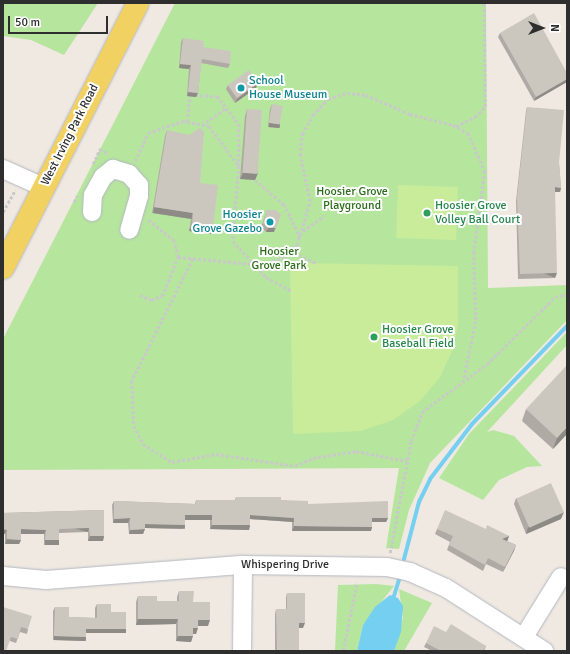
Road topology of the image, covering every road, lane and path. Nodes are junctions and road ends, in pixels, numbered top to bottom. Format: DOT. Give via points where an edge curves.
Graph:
graph roads {
  1 [pos="138,3"];
  2 [pos="484,3"];
  3 [pos="226,108"];
  4 [pos="187,122"];
  5 [pos="202,125"];
  6 [pos="456,126"];
  7 [pos="113,156"];
  8 [pos="239,166"];
  9 [pos="133,167"];
  10 [pos="3,169"];
  11 [pos="90,169"];
  12 [pos="22,177"];
  13 [pos="256,180"];
  14 [pos="43,187"];
  15 [pos="80,189"];
  16 [pos="74,202"];
  17 [pos="3,212"];
  18 [pos="92,212"];
  19 [pos="146,215"];
  20 [pos="324,216"];
  21 [pos="129,230"];
  22 [pos="303,231"];
  23 [pos="300,237"];
  24 [pos="290,251"];
  25 [pos="178,257"];
  26 [pos="193,259"];
  27 [pos="316,263"];
  28 [pos="256,265"];
  29 [pos="3,268"];
  30 [pos="291,290"];
  31 [pos="567,294"];
  32 [pos="140,295"];
  33 [pos="464,379"];
  34 [pos="407,460"];
  35 [pos="243,564"];
  36 [pos="357,565"];
  37 [pos="387,567"];
  38 [pos="3,576"];
  39 [pos="561,577"];
  40 [pos="525,635"];
  41 [pos="242,651"];
  42 [pos="343,651"];
  43 [pos="544,651"];
  1 -- 14 [label="main road, West Irving Park Road"];
  2 -- 6 [label="path" via="484,107 475,117"];
  3 -- 4 [label="path" via="217,96 190,94"];
  3 -- 5 [label="path"];
  3 -- 8 [label="path" via="239,124"];
  4 -- 5 [label="path"];
  4 -- 9 [label="path" via="148,133"];
  5 -- 8 [label="path" via="209,126"];
  6 -- 22 [label="path" via="410,114 366,95 348,93 328,99 313,115 302,134 300,156 310,201"];
  6 -- 33 [label="path" via="468,133 485,171 474,252 476,321"];
  7 -- 11 [label="path" via="100,149"];
  8 -- 28 [label="path" via="233,241"];
  10 -- 12 [label="street"];
  12 -- 14 [label="street"];
  12 -- 17 [label="path"];
  13 -- 23 [label="path" via="284,204"];
  14 -- 29 [label="main road, West Irving Park Road"];
  15 -- 16 [label="path"];
  18 -- 21 [label="street" via="93,196 103,177 113,169 129,174 139,185 139,196"];
  19 -- 25 [label="path" via="149,225 165,231 174,241"];
  20 -- 22 [label="path"];
  22 -- 23 [label="path"];
  23 -- 24 [label="path"];
  24 -- 27 [label="path"];
  24 -- 28 [label="path" via="278,260"];
  25 -- 26 [label="path"];
  25 -- 32 [label="path" via="162,296 151,300"];
  26 -- 28 [label="path"];
  26 -- 34 [label="path" via="132,381 134,426 143,444 172,462 216,454 295,466 313,458 356,451"];
  28 -- 30 [label="path" via="266,277"];
  31 -- 33 [label="path" via="555,297 487,364"];
  33 -- 34 [label="path" via="422,412"];
  34 -- 37 [label="path"];
  35 -- 36 [label="street, Whispering Drive"];
  35 -- 38 [label="street, Whispering Drive" via="46,580"];
  35 -- 41 [label="street"];
  36 -- 37 [label="street, Whispering Drive"];
  36 -- 42 [label="path" via="357,582"];
  37 -- 40 [label="street, Whispering Drive" via="430,580"];
  39 -- 40 [label="street"];
  40 -- 43 [label="street, Whispering Drive"];
}
